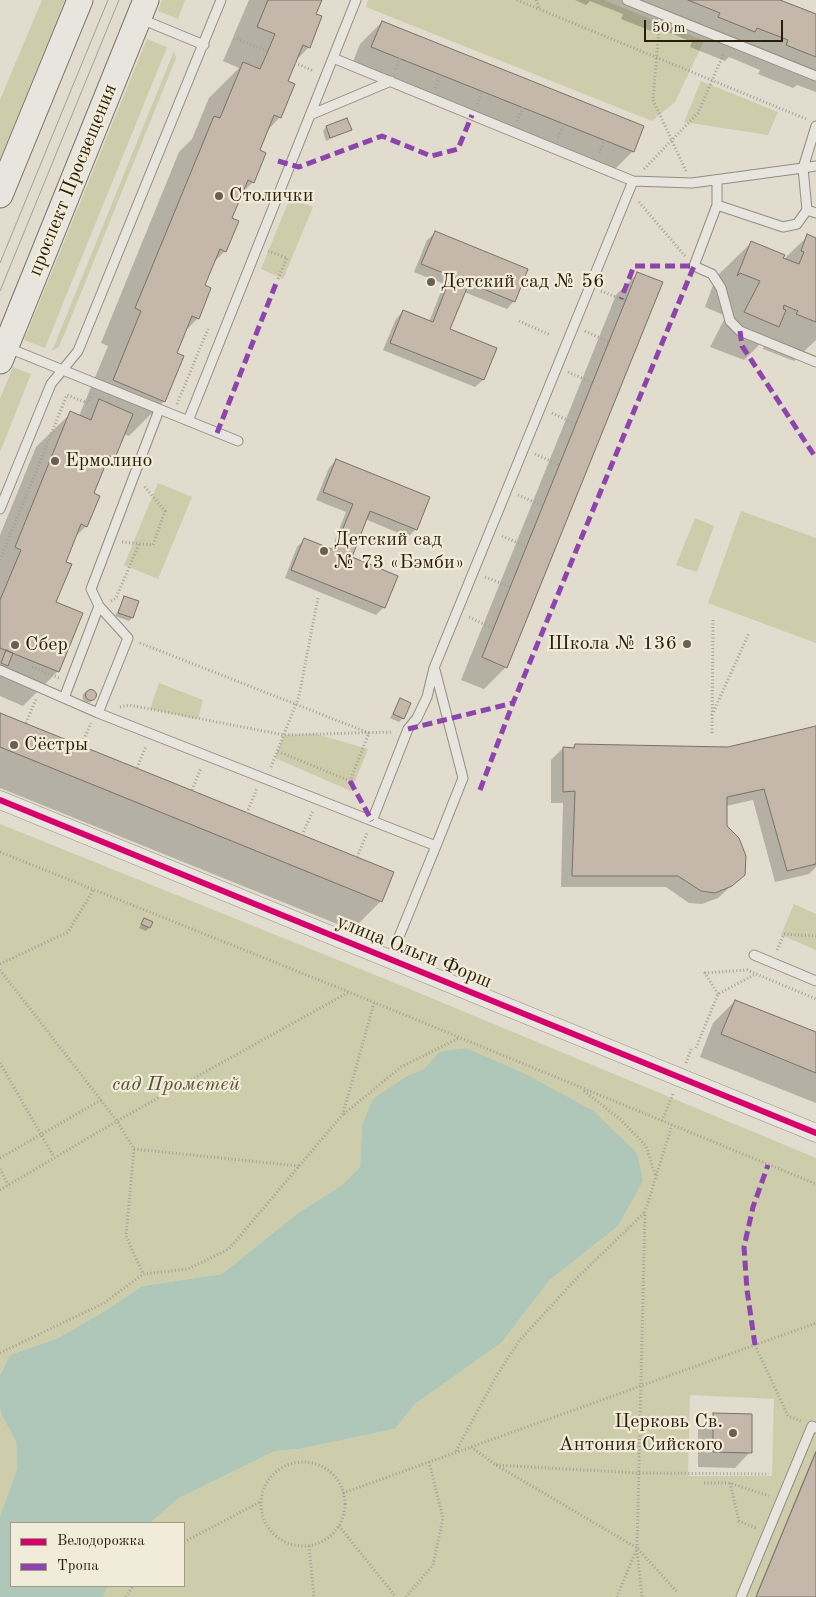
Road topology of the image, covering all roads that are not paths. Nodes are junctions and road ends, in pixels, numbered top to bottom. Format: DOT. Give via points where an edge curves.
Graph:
graph roads {
  1 [pos="80,0"];
  2 [pos="222,0"];
  3 [pos="356,0"];
  4 [pos="627,0"];
  5 [pos="142,9"];
  6 [pos="204,45"];
  7 [pos="333,58"];
  8 [pos="816,76"];
  9 [pos="391,81"];
  10 [pos="310,116"];
  11 [pos="816,126"];
  12 [pos="816,166"];
  13 [pos="803,168"];
  14 [pos="718,180"];
  15 [pos="631,186"];
  16 [pos="0,195"];
  17 [pos="717,205"];
  18 [pos="812,212"];
  19 [pos="3,354"];
  20 [pos="816,362"];
  21 [pos="62,370"];
  22 [pos="159,410"];
  23 [pos="188,421"];
  24 [pos="238,441"];
  25 [pos="0,509"];
  26 [pos="99,606"];
  27 [pos="434,668"];
  28 [pos="0,670"];
  29 [pos="64,698"];
  30 [pos="97,713"];
  31 [pos="0,800"];
  32 [pos="372,821"];
  33 [pos="436,846"];
  34 [pos="754,955"];
  35 [pos="390,959"];
  36 [pos="816,981"];
  37 [pos="816,1133"];
  38 [pos="814,1427"];
  39 [pos="742,1597"];
  1 -- 16 [label="main road"];
  2 -- 6 [label="lane"];
  3 -- 7 [label="lane"];
  4 -- 8 [label="lane"];
  5 -- 6 [label="lane"];
  5 -- 19 [label="main road, проспект Просвещения"];
  6 -- 21 [label="lane" via="78,351"];
  7 -- 9 [label="lane"];
  7 -- 10 [label="lane"];
  9 -- 10 [label="lane"];
  9 -- 15 [label="lane"];
  10 -- 23 [label="lane"];
  11 -- 13 [label="lane"];
  12 -- 13 [label="lane"];
  13 -- 14 [label="lane"];
  13 -- 18 [label="lane"];
  14 -- 15 [label="lane"];
  14 -- 17 [label="lane"];
  15 -- 27 [label="lane"];
  17 -- 18 [label="lane" via="783,226 797,224"];
  17 -- 20 [label="lane" via="694,266 712,274 722,288 730,322 740,331"];
  19 -- 21 [label="lane"];
  21 -- 22 [label="lane"];
  21 -- 25 [label="lane" via="50,384"];
  22 -- 23 [label="lane"];
  22 -- 26 [label="lane" via="91,589"];
  23 -- 24 [label="lane"];
  26 -- 29 [label="lane"];
  26 -- 30 [label="lane" via="128,638"];
  27 -- 32 [label="lane" via="427,697 408,729"];
  27 -- 33 [label="lane" via="463,778"];
  28 -- 29 [label="lane"];
  29 -- 30 [label="lane"];
  30 -- 32 [label="lane"];
  31 -- 35 [label="street, улица Ольги Форш"];
  32 -- 33 [label="lane"];
  33 -- 35 [label="lane"];
  34 -- 36 [label="lane"];
  35 -- 37 [label="street, улица Ольги Форш"];
  38 -- 39 [label="lane"];
}
